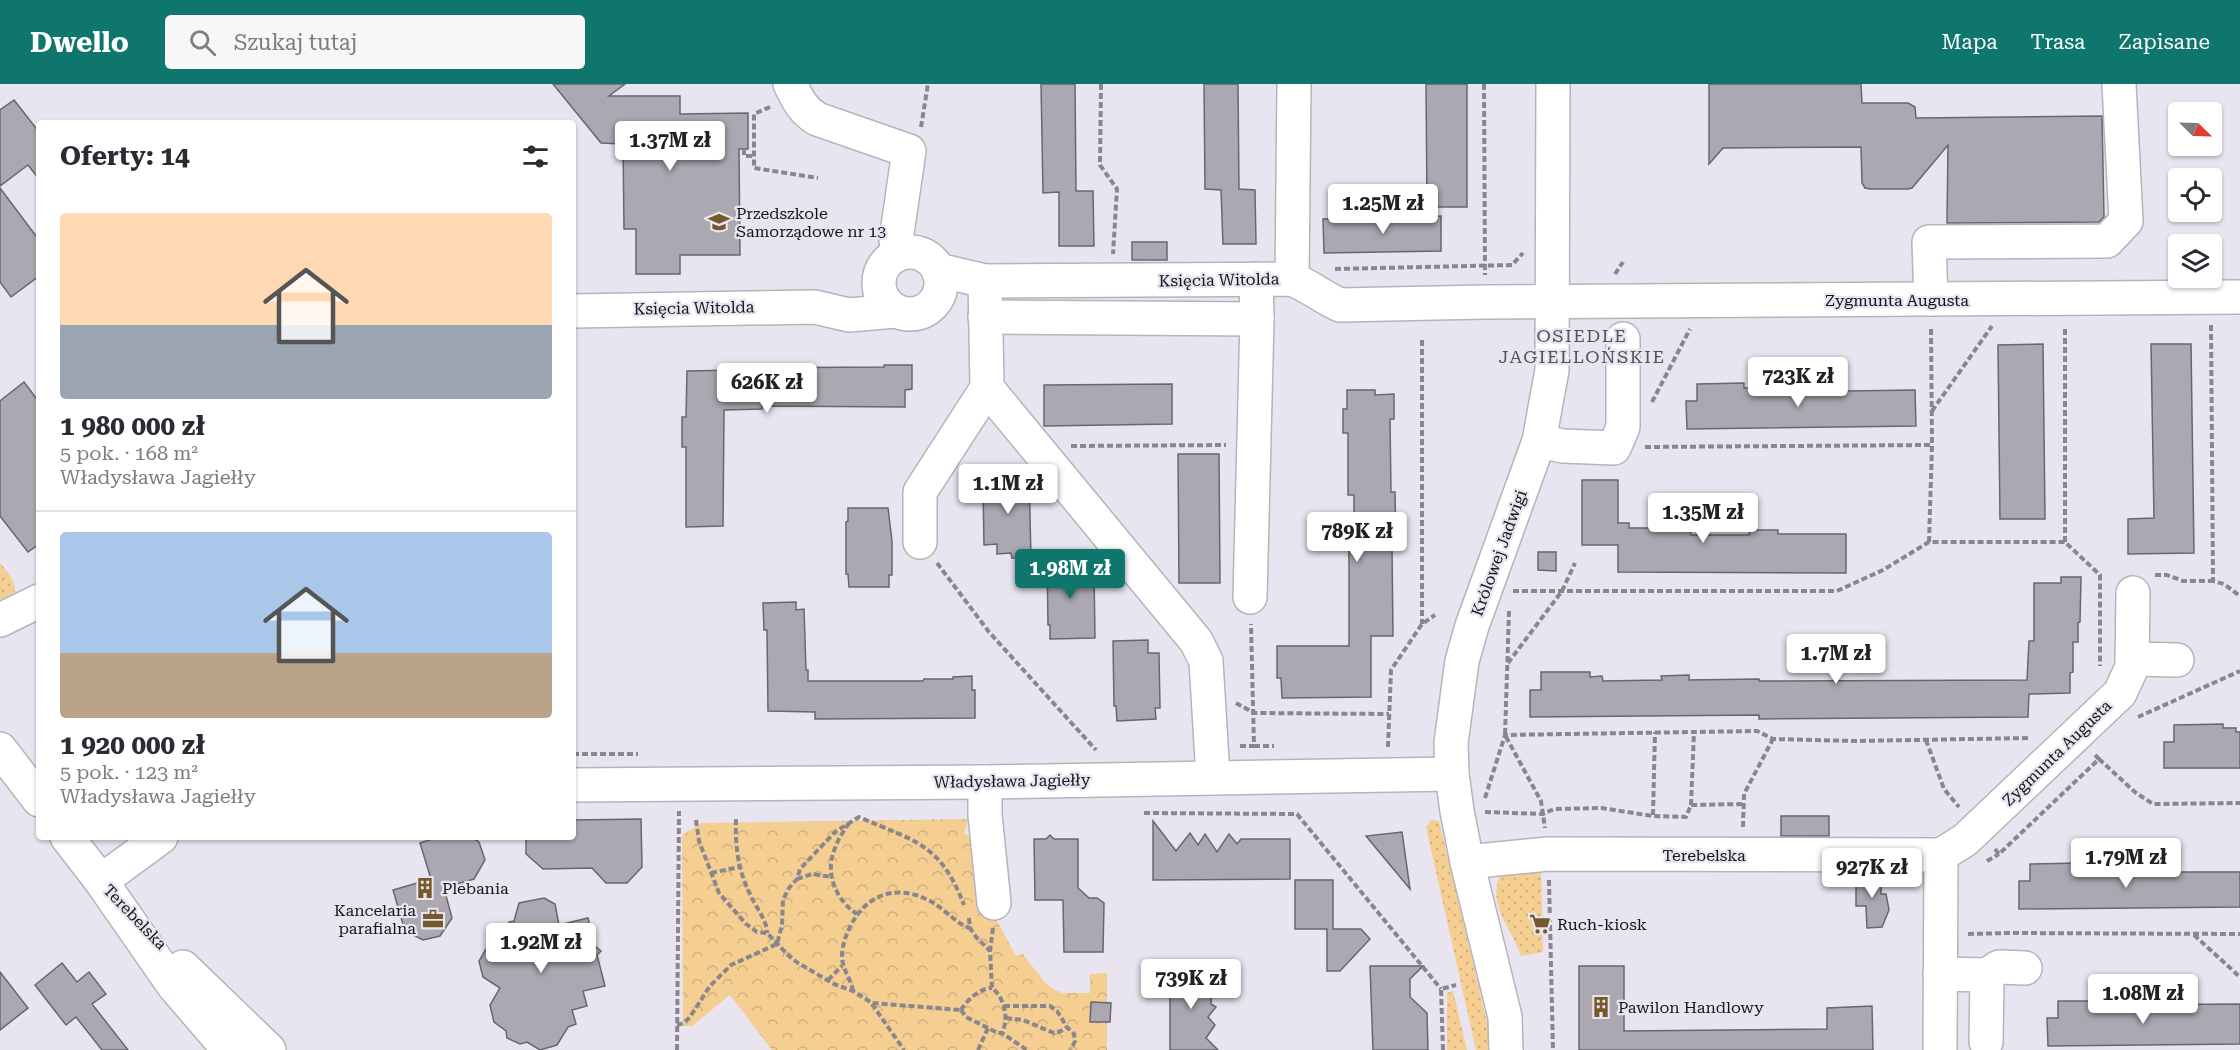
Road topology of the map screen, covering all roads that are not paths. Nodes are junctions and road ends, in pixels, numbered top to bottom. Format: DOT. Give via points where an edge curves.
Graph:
graph roads {
  1 [pos="1294,84"];
  2 [pos="1552,84"];
  3 [pos="2119,84"];
  4 [pos="793,90"];
  5 [pos="898,254"];
  6 [pos="1292,274"];
  7 [pos="1256,279"];
  8 [pos="985,280"];
  9 [pos="938,283"];
  10 [pos="887,297"];
  11 [pos="2225,297"];
  12 [pos="1931,299"];
  13 [pos="1553,302"];
  14 [pos="576,311"];
  15 [pos="986,317"];
  16 [pos="1257,319"];
  17 [pos="1623,339"];
  18 [pos="987,388"];
  19 [pos="1539,441"];
  20 [pos="920,542"];
  21 [pos="2133,592"];
  22 [pos="1250,597"];
  23 [pos="36,602"];
  24 [pos="0,620"];
  25 [pos="2132,659"];
  26 [pos="2177,660"];
  27 [pos="0,749"];
  28 [pos="1212,762"];
  29 [pos="1452,774"];
  30 [pos="985,782"];
  31 [pos="576,785"];
  32 [pos="36,796"];
  33 [pos="69,840"];
  34 [pos="157,840"];
  35 [pos="1941,855"];
  36 [pos="1467,862"];
  37 [pos="101,881"];
  38 [pos="993,903"];
  39 [pos="2025,968"];
  40 [pos="1940,974"];
  41 [pos="1987,975"];
  42 [pos="1505,1017"];
  43 [pos="1986,1042"];
  44 [pos="229,1050"];
  45 [pos="269,1050"];
  46 [pos="1506,1050"];
  47 [pos="1522,1050"];
  48 [pos="1940,1050"];
  1 -- 6 [label="street"];
  2 -- 13 [label="street, Królowej Jadwigi"];
  3 -- 12 [label="street" via="2126,220 2107,241 1929,242"];
  4 -- 5 [label="street" via="807,113 817,119 909,151 896,240"];
  5 -- 9 [label="street" via="922,254 932,260"];
  5 -- 10 [label="street" via="884,266"];
  6 -- 7 [label="street, Księcia Witolda"];
  6 -- 13 [label="street, Księcia Witolda" via="1322,298 1340,305"];
  7 -- 8 [label="street, Księcia Witolda"];
  7 -- 16 [label="street"];
  8 -- 9 [label="street, Księcia Witolda"];
  8 -- 15 [label="street"];
  9 -- 10 [label="street" via="932,305 915,314 905,314"];
  10 -- 14 [label="street, Księcia Witolda" via="849,297 815,307"];
  11 -- 12 [label="street, Zygmunta Augusta"];
  12 -- 13 [label="street, Zygmunta Augusta"];
  13 -- 19 [label="street, Królowej Jadwigi" via="1552,370"];
  15 -- 16 [label="street"];
  15 -- 18 [label="street"];
  16 -- 22 [label="street"];
  17 -- 19 [label="street" via="1623,427 1614,448"];
  18 -- 20 [label="street" via="920,492"];
  18 -- 28 [label="street" via="1196,641 1206,661"];
  19 -- 29 [label="street, Królowej Jadwigi" via="1462,661 1451,743"];
  21 -- 25 [label="street, Zygmunta Augusta"];
  23 -- 24 [label="street"];
  25 -- 26 [label="street"];
  25 -- 35 [label="street, Zygmunta Augusta" via="2120,693 1965,840"];
  27 -- 32 [label="street"];
  28 -- 29 [label="street, Władysława Jagiełły"];
  28 -- 30 [label="street, Władysława Jagiełły"];
  29 -- 36 [label="street, Królowej Jadwigi"];
  30 -- 31 [label="street, Władysława Jagiełły"];
  30 -- 38 [label="street"];
  33 -- 37 [label="street"];
  34 -- 37 [label="street"];
  35 -- 36 [label="street, Terebelska" via="1548,854"];
  35 -- 40 [label="street"];
  36 -- 42 [label="street, Królowej Jadwigi"];
  37 -- 44 [label="street, Terebelska" via="174,986"];
  37 -- 45 [label="street, Terebelska"];
  39 -- 41 [label="street" via="1999,968"];
  40 -- 41 [label="street"];
  40 -- 48 [label="street"];
  41 -- 43 [label="street"];
  42 -- 46 [label="street, Królowej Jadwigi"];
  42 -- 47 [label="street, Królowej Jadwigi"];
}
